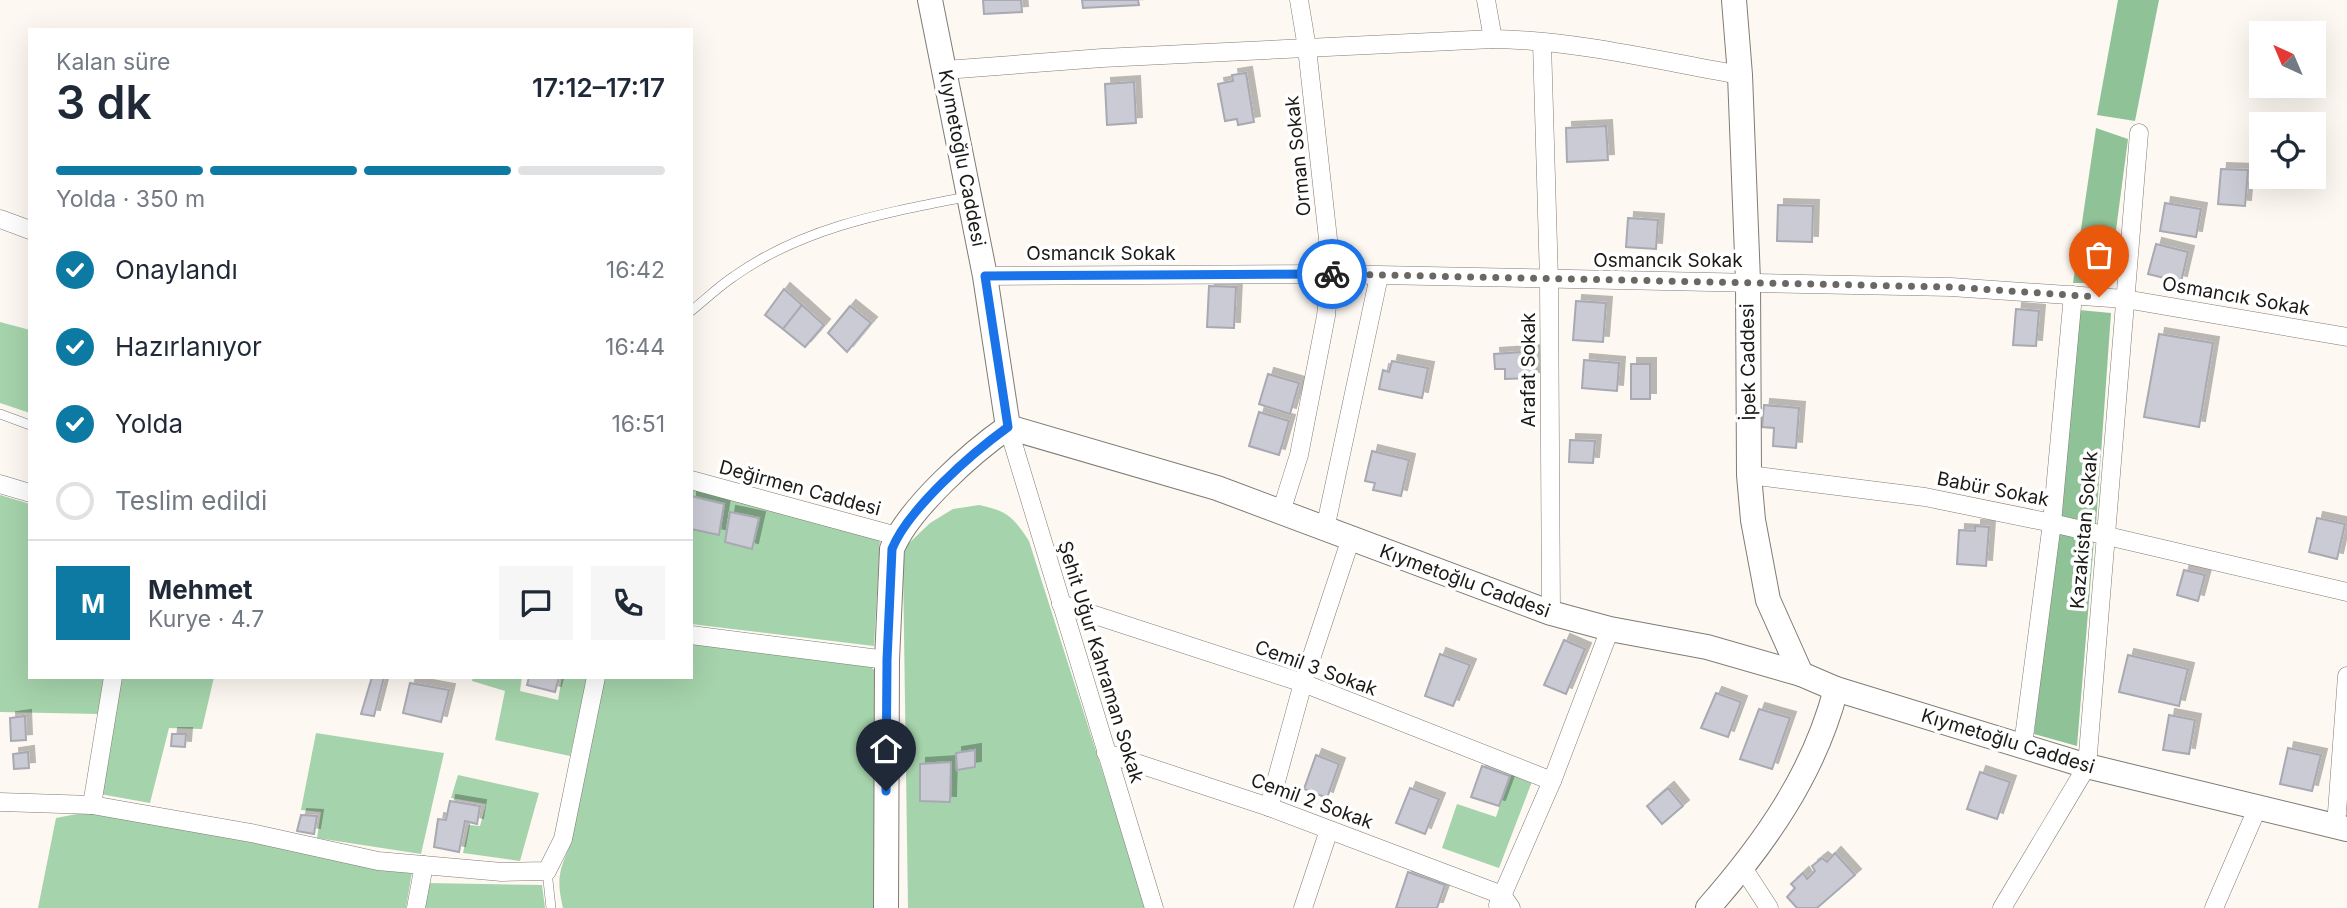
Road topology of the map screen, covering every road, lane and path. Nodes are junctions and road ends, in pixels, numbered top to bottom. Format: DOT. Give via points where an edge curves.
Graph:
graph roads {
  1 [pos="930,0"];
  2 [pos="1299,0"];
  3 [pos="1486,0"];
  4 [pos="1734,0"];
  5 [pos="1493,39"];
  6 [pos="1542,43"];
  7 [pos="1307,48"];
  8 [pos="945,71"];
  9 [pos="1740,75"];
  10 [pos="2139,133"];
  11 [pos="970,197"];
  12 [pos="0,219"];
  13 [pos="28,229"];
  14 [pos="1330,274"];
  15 [pos="985,276"];
  16 [pos="1379,276"];
  17 [pos="1549,279"];
  18 [pos="1748,281"];
  19 [pos="2073,295"];
  20 [pos="2124,299"];
  21 [pos="693,309"];
  22 [pos="2347,337"];
  23 [pos="0,414"];
  24 [pos="28,424"];
  25 [pos="1008,427"];
  26 [pos="1749,475"];
  27 [pos="693,481"];
  28 [pos="0,484"];
  29 [pos="28,492"];
  30 [pos="1281,512"];
  31 [pos="2052,523"];
  32 [pos="1325,529"];
  33 [pos="897,536"];
  34 [pos="2105,536"];
  35 [pos="1351,538"];
  36 [pos="2347,592"];
  37 [pos="1061,604"];
  38 [pos="1551,613"];
  39 [pos="1610,629"];
  40 [pos="693,635"];
  41 [pos="887,660"];
  42 [pos="1801,674"];
  43 [pos="2347,676"];
  44 [pos="113,679"];
  45 [pos="596,679"];
  46 [pos="1303,683"];
  47 [pos="1836,689"];
  48 [pos="2023,744"];
  49 [pos="1106,753"];
  50 [pos="2087,766"];
  51 [pos="1552,781"];
  52 [pos="1,798"];
  53 [pos="92,805"];
  54 [pos="1269,807"];
  55 [pos="2257,809"];
  56 [pos="2342,828"];
  57 [pos="1329,830"];
  58 [pos="424,865"];
  59 [pos="1743,868"];
  60 [pos="547,871"];
  61 [pos="1503,904"];
  62 [pos="416,908"];
  63 [pos="551,908"];
  64 [pos="886,908"];
  65 [pos="1154,908"];
  66 [pos="1303,908"];
  67 [pos="1708,908"];
  68 [pos="1769,908"];
  69 [pos="2002,908"];
  70 [pos="2214,908"];
  1 -- 8 [label="street, Kıymetoğlu Caddesi"];
  2 -- 7 [label="street, Orman Sokak"];
  3 -- 5 [label="street"];
  4 -- 9 [label="street, İpek Caddesi"];
  5 -- 6 [label="street"];
  5 -- 7 [label="street"];
  6 -- 9 [label="street"];
  6 -- 17 [label="street, Arafat Sokak"];
  7 -- 8 [label="street"];
  7 -- 14 [label="street, Orman Sokak"];
  8 -- 11 [label="street, Kıymetoğlu Caddesi"];
  9 -- 18 [label="street, İpek Caddesi"];
  10 -- 20 [label="street, Kazakistan Sokak"];
  11 -- 15 [label="street, Kıymetoğlu Caddesi"];
  11 -- 21 [label="lane" via="874,215 808,236 731,278"];
  12 -- 13 [label="street"];
  14 -- 15 [label="street, Osmancık Sokak"];
  14 -- 16 [label="street, Osmancık Sokak"];
  14 -- 30 [label="street, Orman Sokak" via="1301,444"];
  15 -- 25 [label="street, Kıymetoğlu Caddesi"];
  16 -- 17 [label="street, Osmancık Sokak"];
  16 -- 32 [label="street"];
  17 -- 18 [label="street, Osmancık Sokak"];
  17 -- 38 [label="street, Arafat Sokak"];
  18 -- 19 [label="street, Osmancık Sokak"];
  18 -- 26 [label="street, İpek Caddesi"];
  19 -- 20 [label="street, Osmancık Sokak"];
  19 -- 31 [label="street"];
  20 -- 22 [label="street, Osmancık Sokak"];
  20 -- 34 [label="street, Kazakistan Sokak"];
  23 -- 24 [label="lane"];
  25 -- 30 [label="street, Kıymetoğlu Caddesi" via="1217,488"];
  25 -- 33 [label="street" via="952,474"];
  25 -- 37 [label="street, Şehit Uğur Kahraman Sokak"];
  26 -- 31 [label="street, Babür Sokak" via="1925,497"];
  26 -- 42 [label="street, İpek Caddesi" via="1768,600"];
  27 -- 33 [label="street, Değirmen Caddesi"];
  28 -- 29 [label="street"];
  30 -- 32 [label="street, Kıymetoğlu Caddesi"];
  31 -- 34 [label="street, Babür Sokak"];
  31 -- 48 [label="street"];
  32 -- 35 [label="street, Kıymetoğlu Caddesi"];
  33 -- 41 [label="street" via="890,561"];
  34 -- 36 [label="street, Babür Sokak"];
  34 -- 50 [label="street, Kazakistan Sokak"];
  35 -- 38 [label="street, Kıymetoğlu Caddesi"];
  35 -- 46 [label="street"];
  37 -- 46 [label="street, Cemil 3 Sokak"];
  37 -- 49 [label="street, Şehit Uğur Kahraman Sokak"];
  38 -- 39 [label="street, Kıymetoğlu Caddesi"];
  39 -- 42 [label="street, Kıymetoğlu Caddesi" via="1707,647"];
  39 -- 51 [label="street"];
  40 -- 41 [label="street"];
  41 -- 64 [label="street"];
  42 -- 47 [label="street, Kıymetoğlu Caddesi"];
  43 -- 56 [label="street"];
  44 -- 53 [label="street"];
  45 -- 60 [label="street" via="563,839"];
  46 -- 51 [label="street, Cemil 3 Sokak"];
  46 -- 54 [label="street"];
  47 -- 48 [label="street, Kıymetoğlu Caddesi"];
  47 -- 59 [label="street" via="1806,769"];
  48 -- 50 [label="street, Kıymetoğlu Caddesi"];
  49 -- 54 [label="street, Cemil 2 Sokak"];
  49 -- 65 [label="street, Şehit Uğur Kahraman Sokak"];
  50 -- 55 [label="street, Kıymetoğlu Caddesi"];
  50 -- 69 [label="street, Kazakistan Sokak"];
  51 -- 61 [label="street"];
  52 -- 53 [label="street"];
  53 -- 58 [label="street" via="352,856"];
  54 -- 57 [label="street, Cemil 2 Sokak"];
  55 -- 56 [label="street, Kıymetoğlu Caddesi"];
  55 -- 70 [label="street"];
  57 -- 61 [label="street, Cemil 2 Sokak"];
  57 -- 66 [label="street"];
  58 -- 60 [label="street"];
  58 -- 62 [label="street"];
  59 -- 67 [label="street"];
  59 -- 68 [label="street"];
  60 -- 63 [label="lane"];
}
